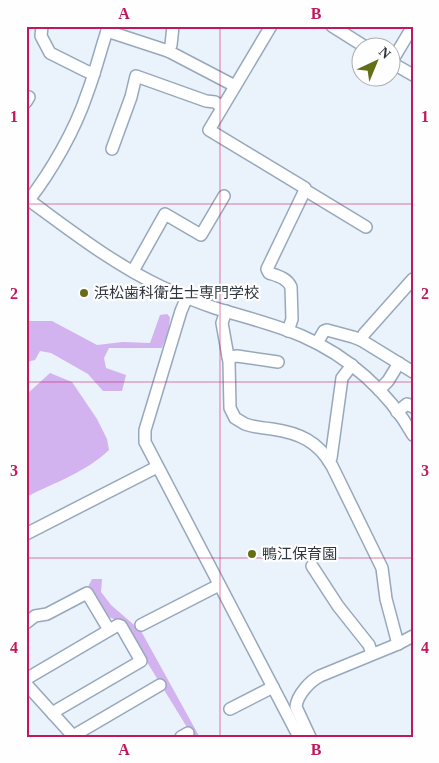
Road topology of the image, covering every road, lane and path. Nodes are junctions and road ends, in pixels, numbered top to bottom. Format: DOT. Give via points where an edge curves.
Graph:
graph roads {
  1 [pos="42,26"];
  2 [pos="173,26"];
  3 [pos="271,26"];
  4 [pos="332,26"];
  5 [pos="413,26"];
  6 [pos="107,28"];
  7 [pos="352,39"];
  8 [pos="402,45"];
  9 [pos="168,51"];
  10 [pos="402,68"];
  11 [pos="94,74"];
  12 [pos="413,75"];
  13 [pos="235,86"];
  14 [pos="222,107"];
  15 [pos="112,150"];
  16 [pos="305,190"];
  17 [pos="224,196"];
  18 [pos="28,199"];
  19 [pos="366,227"];
  20 [pos="133,271"];
  21 [pos="413,279"];
  22 [pos="187,297"];
  23 [pos="226,311"];
  24 [pos="288,331"];
  25 [pos="360,340"];
  26 [pos="317,343"];
  27 [pos="228,358"];
  28 [pos="278,362"];
  29 [pos="399,363"];
  30 [pos="352,365"];
  31 [pos="413,372"];
  32 [pos="378,390"];
  33 [pos="413,407"];
  34 [pos="397,412"];
  35 [pos="413,435"];
  36 [pos="328,460"];
  37 [pos="157,468"];
  38 [pos="26,534"];
  39 [pos="312,566"];
  40 [pos="219,585"];
  41 [pos="26,623"];
  42 [pos="141,626"];
  43 [pos="109,630"];
  44 [pos="413,636"];
  45 [pos="398,644"];
  46 [pos="372,654"];
  47 [pos="26,679"];
  48 [pos="26,684"];
  49 [pos="160,685"];
  50 [pos="273,687"];
  51 [pos="230,710"];
  52 [pos="53,714"];
  53 [pos="296,736"];
  54 [pos="74,737"];
  55 [pos="310,737"];
  1 -- 11 [label="street" via="41,36 50,52"];
  2 -- 9 [label="street"];
  3 -- 13 [label="street"];
  4 -- 7 [label="street"];
  5 -- 8 [label="street"];
  6 -- 9 [label="street"];
  6 -- 11 [label="street"];
  9 -- 13 [label="street"];
  10 -- 12 [label="street"];
  11 -- 18 [label="street" via="67,140 37,190"];
  13 -- 14 [label="street"];
  14 -- 15 [label="street" via="136,76"];
  14 -- 16 [label="street" via="209,130"];
  16 -- 19 [label="street"];
  16 -- 24 [label="street" via="267,269 269,273 284,278 291,287 292,318"];
  17 -- 20 [label="street" via="200,235 165,214"];
  18 -- 20 [label="street" via="94,248"];
  20 -- 22 [label="street"];
  21 -- 25 [label="street"];
  22 -- 23 [label="street"];
  22 -- 37 [label="street" via="145,430 145,442"];
  23 -- 24 [label="street"];
  23 -- 27 [label="street" via="222,323"];
  24 -- 26 [label="street"];
  25 -- 26 [label="street" via="328,330"];
  25 -- 29 [label="street"];
  26 -- 30 [label="street"];
  27 -- 28 [label="street" via="238,356"];
  27 -- 36 [label="street" via="229,402 235,418 250,426 298,435 312,442"];
  29 -- 31 [label="street"];
  29 -- 32 [label="street"];
  30 -- 32 [label="street"];
  30 -- 36 [label="street" via="342,378 331,458"];
  32 -- 34 [label="street"];
  33 -- 34 [label="street" via="407,404"];
  34 -- 35 [label="street"];
  36 -- 45 [label="street" via="382,568"];
  37 -- 38 [label="street"];
  37 -- 40 [label="street"];
  39 -- 46 [label="street"];
  40 -- 42 [label="street"];
  40 -- 50 [label="street"];
  41 -- 43 [label="street" via="88,593"];
  43 -- 47 [label="street"];
  43 -- 52 [label="street" via="120,626 141,661"];
  44 -- 45 [label="street"];
  45 -- 46 [label="street"];
  46 -- 55 [label="street" via="317,677 299,697 296,707"];
  48 -- 52 [label="street"];
  49 -- 54 [label="street"];
  50 -- 51 [label="street"];
  50 -- 53 [label="street"];
  52 -- 54 [label="street"];
}
